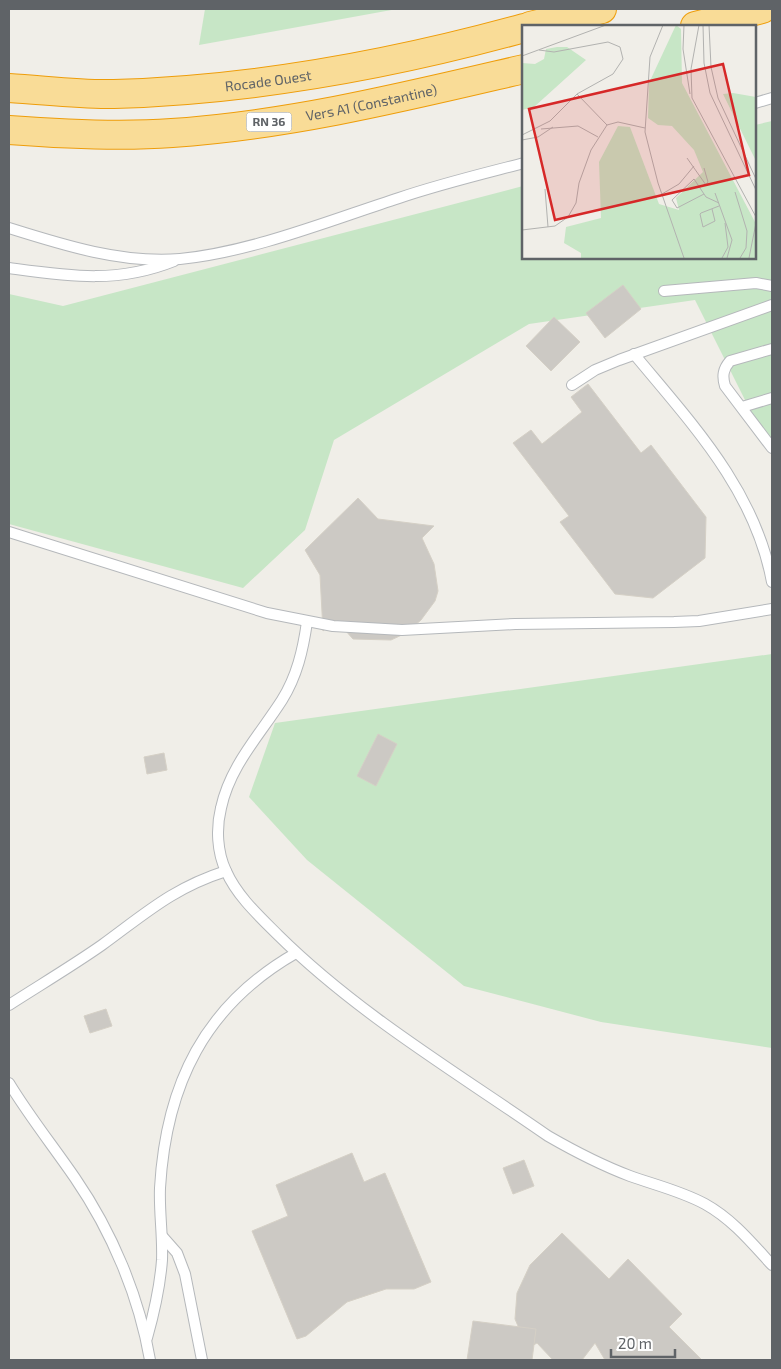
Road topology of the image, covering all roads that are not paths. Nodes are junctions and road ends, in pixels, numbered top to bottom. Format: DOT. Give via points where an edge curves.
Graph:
graph roads {
  1 [pos="602,9"];
  2 [pos="762,9"];
  3 [pos="534,25"];
  4 [pos="699,25"];
  5 [pos="522,29"];
  6 [pos="522,69"];
  7 [pos="9,88"];
  8 [pos="772,98"];
  9 [pos="756,103"];
  10 [pos="9,130"];
  11 [pos="522,164"];
  12 [pos="9,228"];
  13 [pos="179,259"];
  14 [pos="9,268"];
  15 [pos="772,286"];
  16 [pos="664,291"];
  17 [pos="772,305"];
  18 [pos="772,349"];
  19 [pos="634,354"];
  20 [pos="572,385"];
  21 [pos="772,398"];
  22 [pos="742,407"];
  23 [pos="771,443"];
  24 [pos="9,532"];
  25 [pos="772,582"];
  26 [pos="772,608"];
  27 [pos="307,622"];
  28 [pos="226,871"];
  29 [pos="296,953"];
  30 [pos="9,1005"];
  31 [pos="9,1084"];
  32 [pos="162,1236"];
  33 [pos="772,1265"];
  34 [pos="147,1338"];
  35 [pos="150,1360"];
  36 [pos="202,1360"];
  1 -- 3 [label="highway"];
  2 -- 4 [label="highway"];
  5 -- 7 [label="highway, Rocade Ouest" via="362,67 220,88 112,94"];
  6 -- 10 [label="highway, Vers A1 (Constantine) / RN 36" via="281,121 171,133"];
  8 -- 9 [label="lane"];
  11 -- 13 [label="lane" via="431,188 255,243"];
  12 -- 13 [label="lane" via="95,252"];
  13 -- 14 [label="lane" via="137,273 115,276 67,275"];
  15 -- 16 [label="lane" via="756,283"];
  17 -- 19 [label="lane"];
  18 -- 22 [label="lane" via="737,358 726,366 723,373 725,386"];
  19 -- 20 [label="lane" via="606,364"];
  19 -- 25 [label="lane" via="716,453 733,479 758,531"];
  21 -- 22 [label="lane"];
  22 -- 23 [label="lane"];
  24 -- 27 [label="lane" via="236,604"];
  26 -- 27 [label="lane" via="699,621 674,622 515,624 402,630"];
  27 -- 28 [label="lane" via="301,657 290,684 240,760 224,795 218,838"];
  28 -- 29 [label="lane" via="238,892"];
  28 -- 30 [label="lane" via="203,878 165,898 101,945"];
  29 -- 32 [label="lane" via="252,982 232,1000 203,1037 185,1077 167,1137 160,1187"];
  29 -- 33 [label="lane" via="368,1012 548,1136 603,1165 705,1204 742,1231"];
  31 -- 34 [label="lane" via="97,1214 128,1279"];
  32 -- 34 [label="lane" via="160,1284"];
  32 -- 36 [label="lane" via="177,1253 185,1274"];
  34 -- 35 [label="lane"];
}
